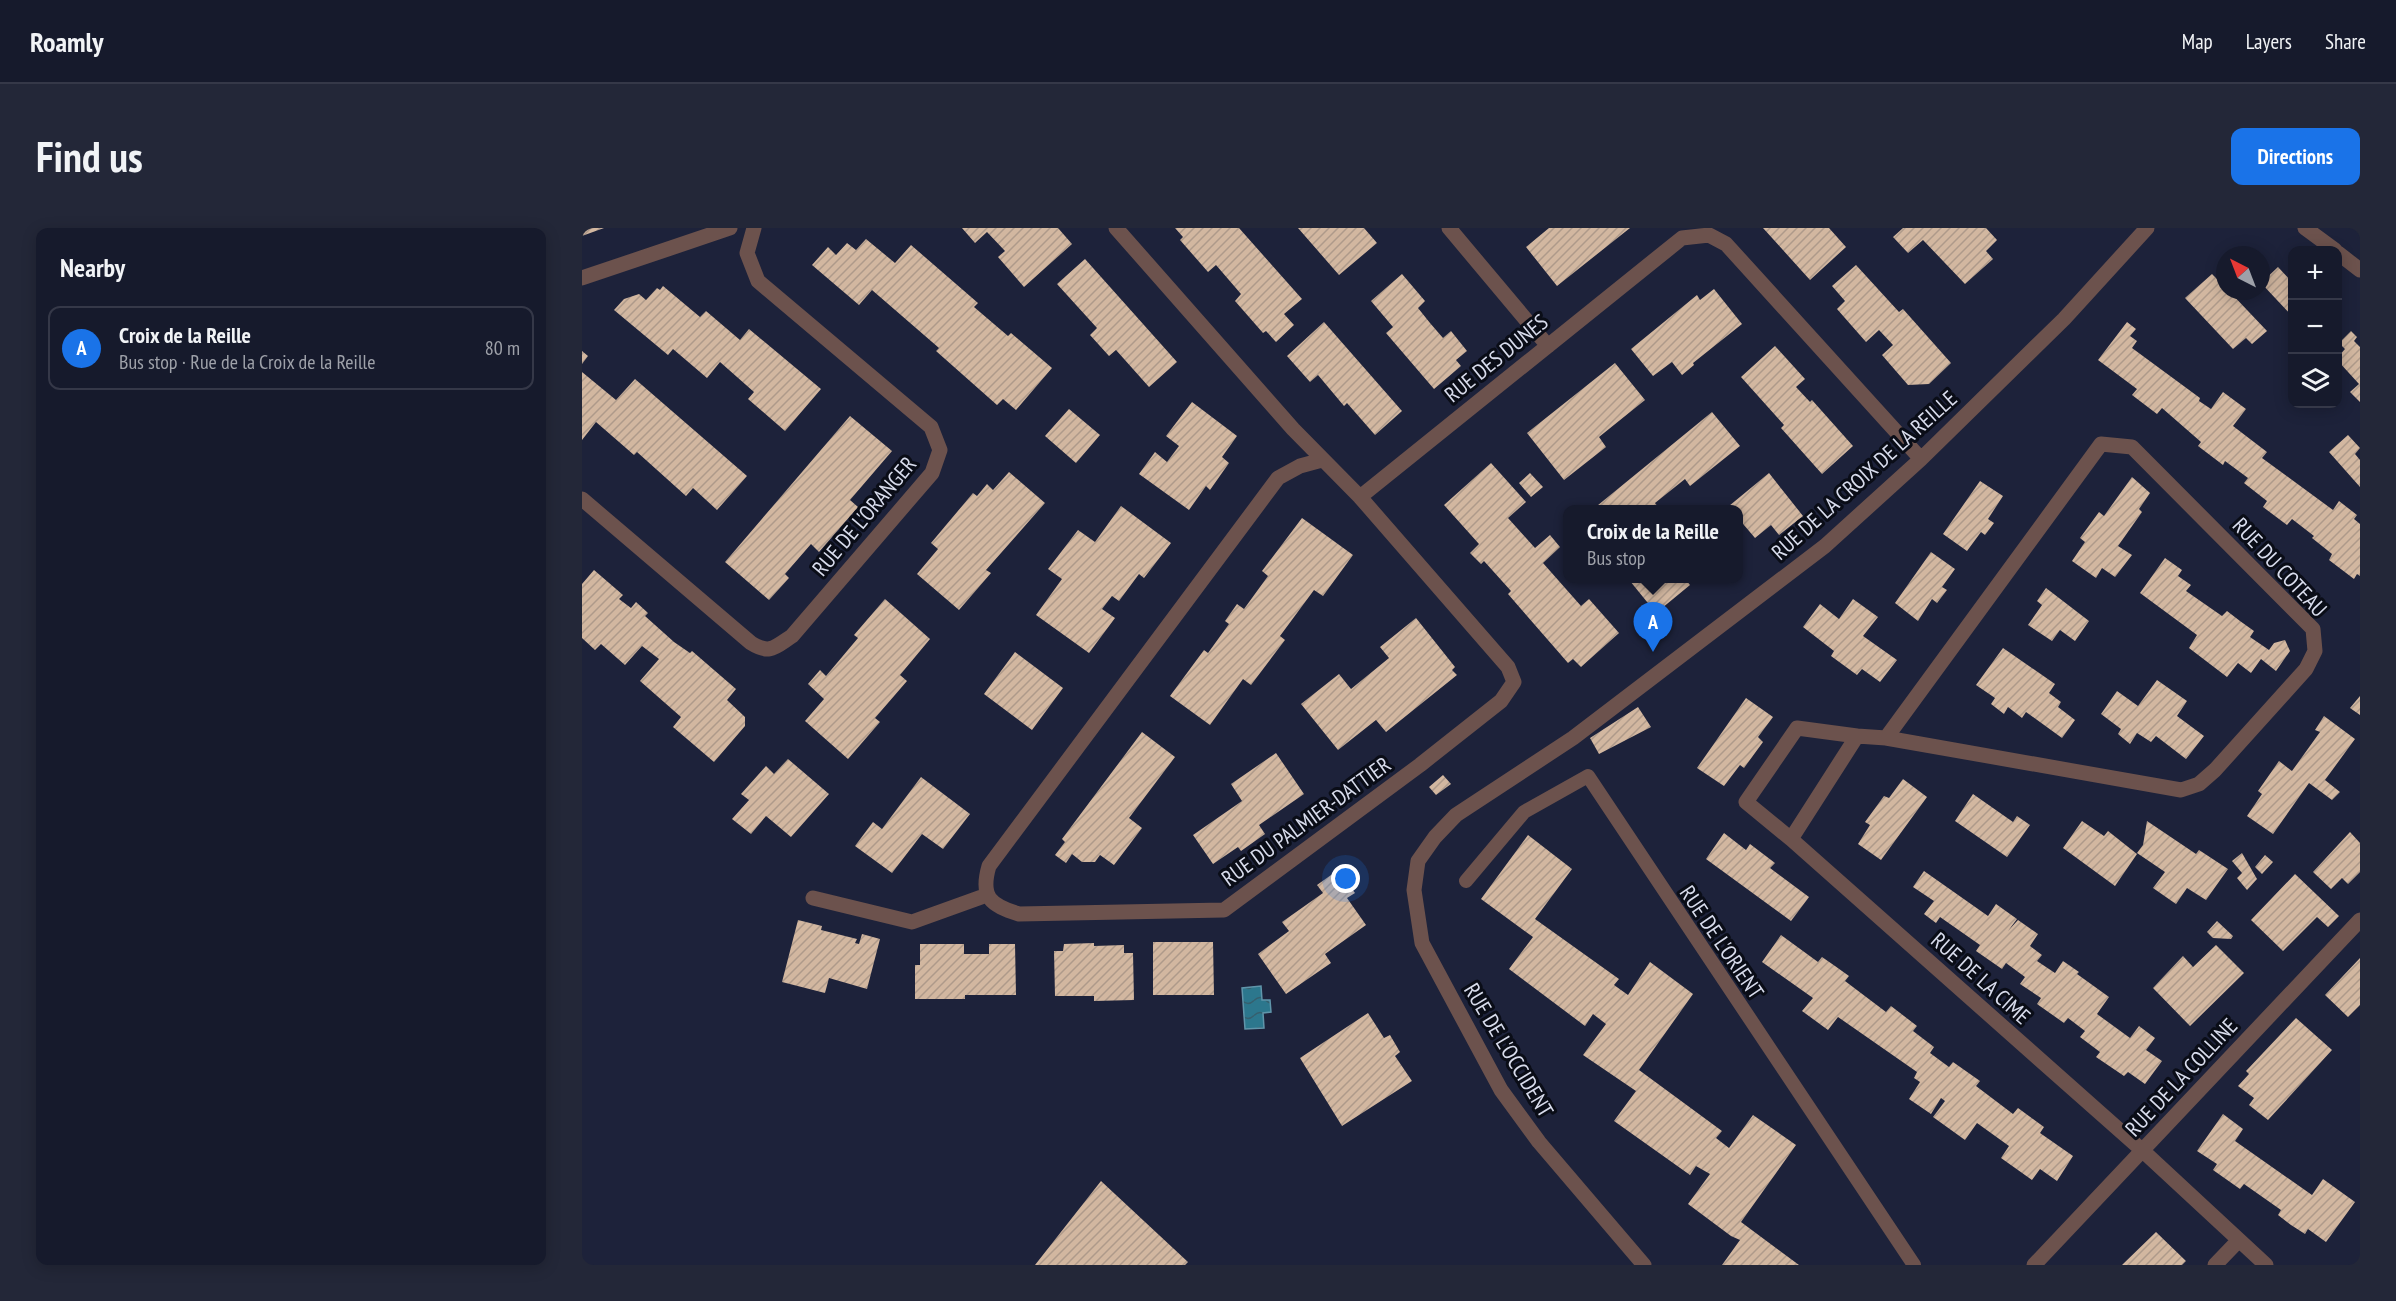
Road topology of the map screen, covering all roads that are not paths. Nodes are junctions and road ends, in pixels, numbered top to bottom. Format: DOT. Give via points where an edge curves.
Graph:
graph roads {
  1 [pos="730,228"];
  2 [pos="754,228"];
  3 [pos="1116,228"];
  4 [pos="1449,228"];
  5 [pos="2147,228"];
  6 [pos="2305,228"];
  7 [pos="2328,246"];
  8 [pos="2342,256"];
  9 [pos="2360,270"];
  10 [pos="582,278"];
  11 [pos="1548,346"];
  12 [pos="1921,459"];
  13 [pos="1322,460"];
  14 [pos="1360,497"];
  15 [pos="582,499"];
  16 [pos="1857,736"];
  17 [pos="1886,738"];
  18 [pos="1791,838"];
  19 [pos="1418,861"];
  20 [pos="1466,881"];
  21 [pos="987,895"];
  22 [pos="813,898"];
  23 [pos="2360,920"];
  24 [pos="2143,1151"];
  25 [pos="2239,1240"];
  26 [pos="1644,1265"];
  27 [pos="1914,1265"];
  28 [pos="2034,1265"];
  29 [pos="2215,1265"];
  30 [pos="2266,1265"];
  1 -- 10 [label="street"];
  2 -- 15 [label="street, RUE DE L'ORANGER" via="747,253 758,281 931,427 940,450 932,473 792,636 771,650 751,643"];
  3 -- 13 [label="street"];
  4 -- 11 [label="street"];
  5 -- 12 [label="street, RUE DE LA CROIX DE LA REILLE" via="2064,319"];
  6 -- 7 [label="street"];
  8 -- 9 [label="street"];
  11 -- 12 [label="street, RUE DES DUNES" via="1682,238 1709,235 1726,244"];
  11 -- 14 [label="street, RUE DES DUNES"];
  12 -- 19 [label="street, RUE DE LA CROIX DE LA REILLE" via="1825,546 1573,738 1456,814"];
  13 -- 14 [label="street"];
  13 -- 21 [label="street" via="1278,478 989,866 984,884"];
  14 -- 21 [label="street, RUE DU PALMIER-DATTIER" via="1508,667 1514,682 1501,701 1224,910 1019,914 998,907"];
  16 -- 17 [label="street, RUE DU COTEAU"];
  16 -- 18 [label="street"];
  16 -- 18 [label="street, RUE DE LA CIME" via="1797,728 1746,802"];
  17 -- 17 [label="street, RUE DU COTEAU" via="2181,790 2199,784 2215,770 2306,669 2314,651 2313,629 2132,447 2101,444"];
  18 -- 24 [label="street, RUE DE LA CIME"];
  19 -- 26 [label="street, RUE DE L'OCCIDENT" via="1414,890 1422,943 1501,1089 1539,1142"];
  20 -- 27 [label="lane, RUE DE L'ORIENT" via="1524,812 1588,776"];
  21 -- 22 [label="street" via="912,922"];
  23 -- 24 [label="street, RUE DE LA COLLINE"];
  24 -- 25 [label="street, RUE DE LA CIME"];
  24 -- 28 [label="street, RUE DE LA COLLINE"];
  25 -- 29 [label="street"];
  25 -- 30 [label="street, RUE DE LA CIME"];
}
